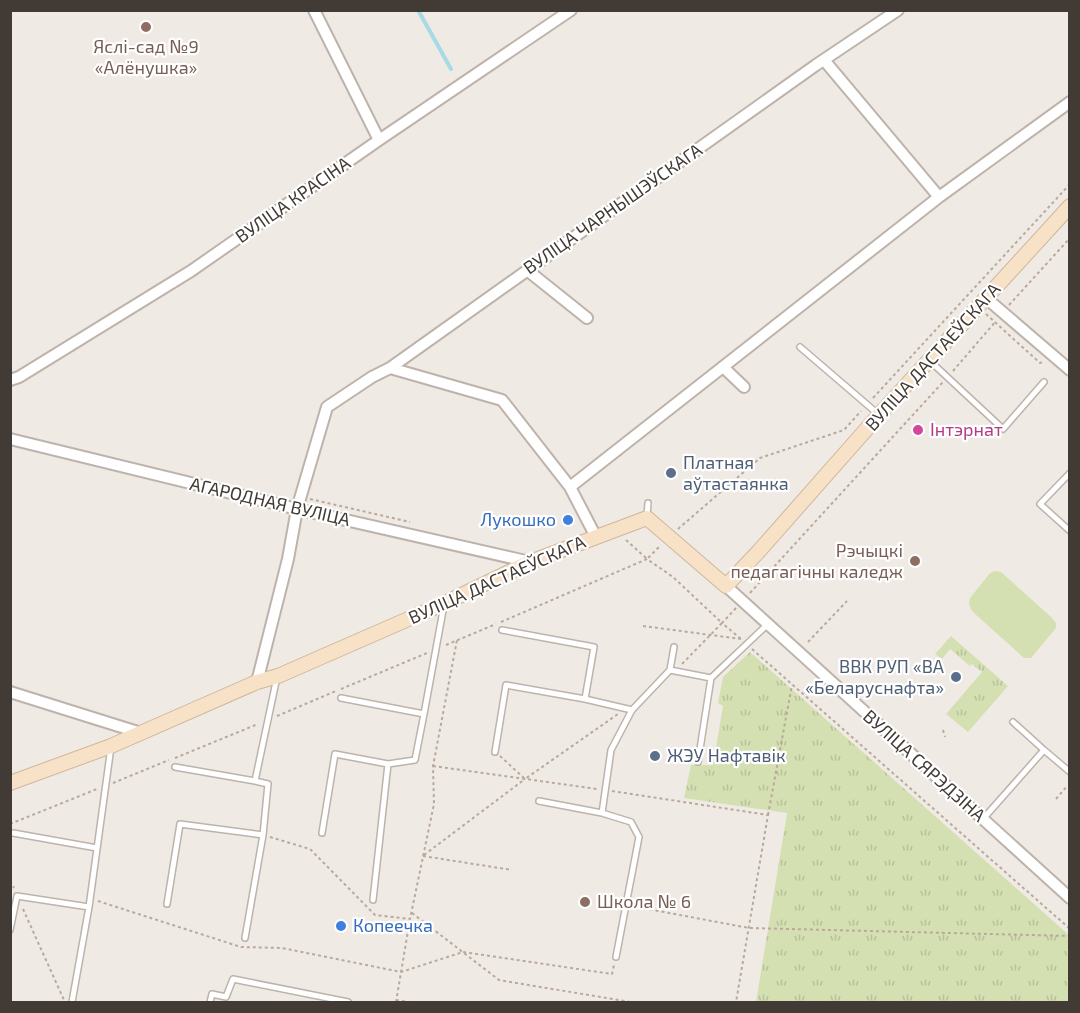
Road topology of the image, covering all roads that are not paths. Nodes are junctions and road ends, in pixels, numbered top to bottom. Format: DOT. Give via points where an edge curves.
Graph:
graph roads {
  1 [pos="315,10"];
  2 [pos="571,10"];
  3 [pos="898,10"];
  4 [pos="824,60"];
  5 [pos="1070,102"];
  6 [pos="379,140"];
  7 [pos="939,197"];
  8 [pos="1070,206"];
  9 [pos="527,270"];
  10 [pos="986,298"];
  11 [pos="587,318"];
  12 [pos="800,347"];
  13 [pos="930,361"];
  14 [pos="723,367"];
  15 [pos="390,368"];
  16 [pos="1070,370"];
  17 [pos="10,380"];
  18 [pos="1044,382"];
  19 [pos="744,387"];
  20 [pos="879,415"];
  21 [pos="10,439"];
  22 [pos="1070,473"];
  23 [pos="570,487"];
  24 [pos="648,503"];
  25 [pos="297,509"];
  26 [pos="647,518"];
  27 [pos="1070,531"];
  28 [pos="596,537"];
  29 [pos="530,562"];
  30 [pos="726,586"];
  31 [pos="445,603"];
  32 [pos="768,624"];
  33 [pos="502,630"];
  34 [pos="674,646"];
  35 [pos="669,670"];
  36 [pos="278,675"];
  37 [pos="711,678"];
  38 [pos="257,682"];
  39 [pos="10,692"];
  40 [pos="341,698"];
  41 [pos="585,699"];
  42 [pos="632,710"];
  43 [pos="424,714"];
  44 [pos="1013,722"];
  45 [pos="141,733"];
  46 [pos="111,746"];
  47 [pos="1044,750"];
  48 [pos="495,752"];
  49 [pos="698,762"];
  50 [pos="388,764"];
  51 [pos="175,767"];
  52 [pos="1070,772"];
  53 [pos="255,781"];
  54 [pos="10,783"];
  55 [pos="539,801"];
  56 [pos="602,813"];
  57 [pos="982,819"];
  58 [pos="13,833"];
  59 [pos="322,833"];
  60 [pos="263,836"];
  61 [pos="97,848"];
  62 [pos="1070,898"];
  63 [pos="374,900"];
  64 [pos="167,904"];
  65 [pos="89,907"];
  66 [pos="10,930"];
  67 [pos="245,938"];
  68 [pos="616,957"];
  69 [pos="72,1002"];
  70 [pos="210,1002"];
  71 [pos="348,1002"];
  1 -- 6 [label="street"];
  2 -- 6 [label="street, ВУЛІЦА КРАСІНА"];
  3 -- 4 [label="street, ВУЛІЦА ЧАРНЫШЭЎСКАГА"];
  4 -- 7 [label="street"];
  4 -- 9 [label="street, ВУЛІЦА ЧАРНЫШЭЎСКАГА"];
  5 -- 7 [label="street"];
  6 -- 17 [label="street, ВУЛІЦА КРАСІНА" via="191,271"];
  7 -- 14 [label="street"];
  8 -- 10 [label="street, ВУЛІЦА ДАСТАЕЎСКАГА"];
  9 -- 11 [label="street"];
  9 -- 15 [label="street, ВУЛІЦА ЧАРНЫШЭЎСКАГА"];
  10 -- 13 [label="street, ВУЛІЦА ДАСТАЕЎСКАГА"];
  10 -- 16 [label="street"];
  12 -- 20 [label="lane"];
  13 -- 18 [label="lane" via="1003,429"];
  13 -- 20 [label="street, ВУЛІЦА ДАСТАЕЎСКАГА"];
  14 -- 19 [label="street"];
  14 -- 23 [label="street"];
  15 -- 23 [label="street" via="502,400"];
  15 -- 25 [label="street, ВУЛІЦА ЧАРНЫШЭЎСКАГА" via="327,407"];
  20 -- 30 [label="street, ВУЛІЦА ДАСТАЕЎСКАГА"];
  21 -- 25 [label="street, АГАРОДНАЯ ВУЛІЦА"];
  22 -- 27 [label="lane" via="1040,504"];
  23 -- 28 [label="street"];
  24 -- 26 [label="lane"];
  25 -- 29 [label="street, АГАРОДНАЯ ВУЛІЦА"];
  25 -- 38 [label="street"];
  26 -- 28 [label="street, ВУЛІЦА ДАСТАЕЎСКАГА"];
  26 -- 30 [label="street"];
  28 -- 29 [label="street, ВУЛІЦА ДАСТАЕЎСКАГА"];
  29 -- 31 [label="street, ВУЛІЦА ДАСТАЕЎСКАГА"];
  30 -- 32 [label="street, ВУЛІЦА СЯРЭДЗІНА"];
  31 -- 36 [label="street, ВУЛІЦА ДАСТАЕЎСКАГА"];
  31 -- 43 [label="lane"];
  32 -- 37 [label="lane"];
  32 -- 57 [label="street, ВУЛІЦА СЯРЭДЗІНА"];
  33 -- 41 [label="lane" via="594,647"];
  34 -- 35 [label="lane"];
  35 -- 37 [label="lane"];
  35 -- 42 [label="lane"];
  36 -- 38 [label="street, ВУЛІЦА ДАСТАЕЎСКАГА"];
  36 -- 53 [label="lane"];
  37 -- 49 [label="lane"];
  38 -- 45 [label="street, ВУЛІЦА ДАСТАЕЎСКАГА"];
  39 -- 45 [label="street"];
  40 -- 43 [label="lane"];
  41 -- 42 [label="lane"];
  41 -- 48 [label="lane" via="506,686"];
  42 -- 56 [label="lane" via="611,750"];
  43 -- 50 [label="lane" via="416,760"];
  44 -- 47 [label="lane"];
  45 -- 46 [label="street, ВУЛІЦА ДАСТАЕЎСКАГА"];
  46 -- 54 [label="street, ВУЛІЦА ДАСТАЕЎСКАГА"];
  46 -- 61 [label="lane"];
  47 -- 52 [label="lane"];
  47 -- 57 [label="lane"];
  50 -- 59 [label="lane" via="335,754"];
  50 -- 63 [label="lane"];
  51 -- 53 [label="lane"];
  53 -- 60 [label="lane" via="268,784"];
  55 -- 56 [label="lane"];
  56 -- 68 [label="lane" via="631,822 639,837"];
  57 -- 62 [label="street, ВУЛІЦА СЯРЭДЗІНА"];
  58 -- 61 [label="lane"];
  60 -- 64 [label="lane" via="180,824"];
  60 -- 67 [label="lane"];
  61 -- 65 [label="lane"];
  65 -- 66 [label="lane" via="17,896"];
  65 -- 69 [label="lane"];
  70 -- 71 [label="lane" via="212,994 226,997 233,979"];
}
